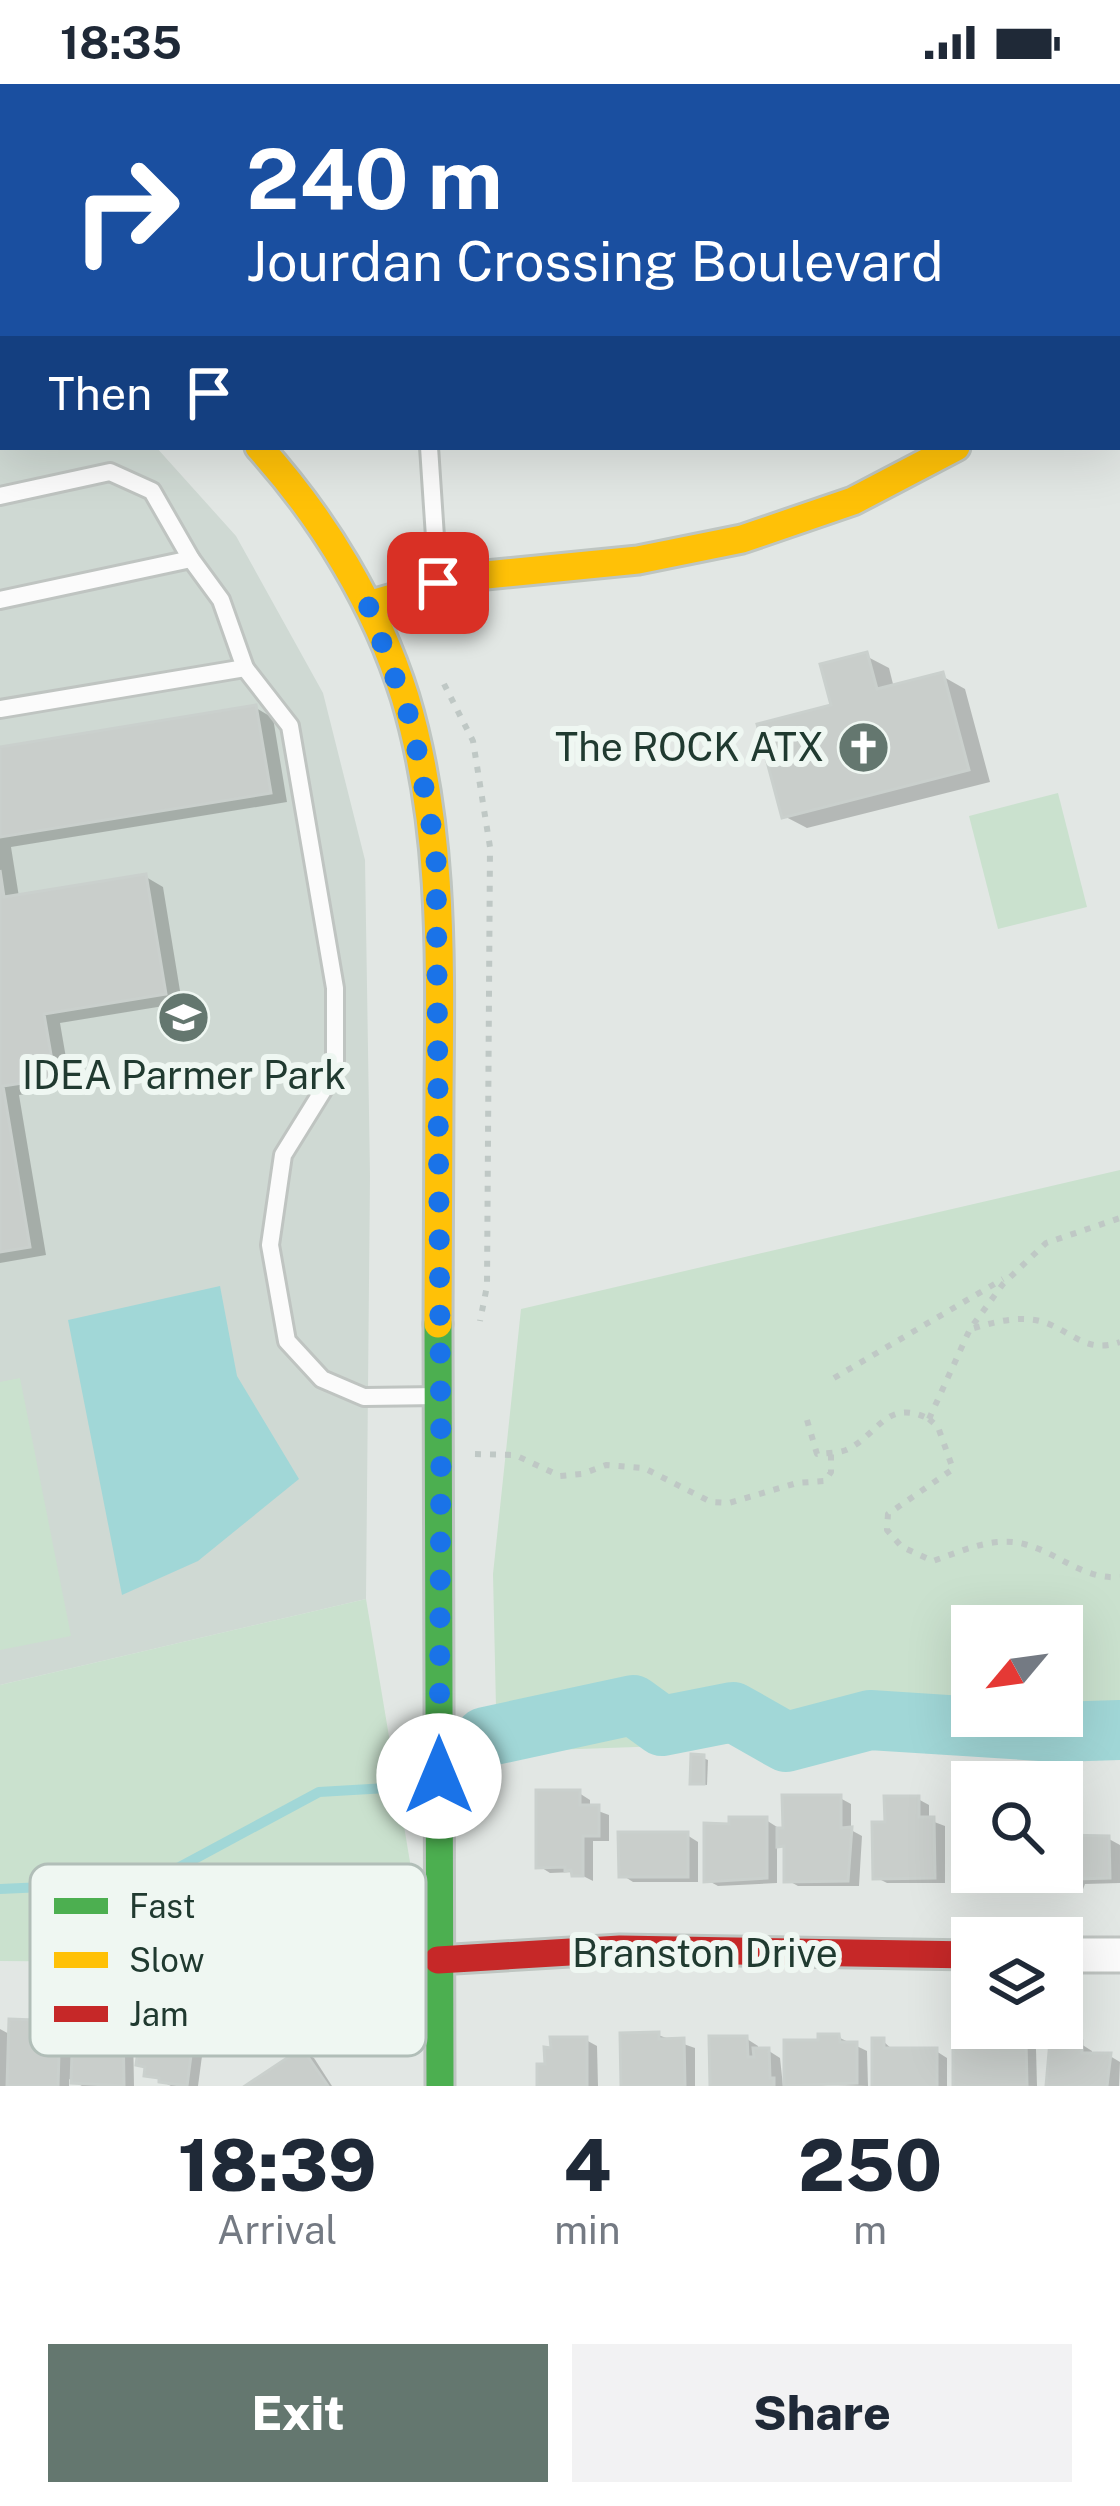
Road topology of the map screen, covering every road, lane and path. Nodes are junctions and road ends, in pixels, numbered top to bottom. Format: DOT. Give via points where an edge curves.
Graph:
graph roads {
  1 [pos="261,450"];
  2 [pos="429,450"];
  3 [pos="951,450"];
  4 [pos="0,496"];
  5 [pos="191,560"];
  6 [pos="438,583"];
  7 [pos="0,600"];
  8 [pos="368,605"];
  9 [pos="245,668"];
  10 [pos="0,709"];
  11 [pos="1120,1218"];
  12 [pos="1016,1271"];
  13 [pos="970,1329"];
  14 [pos="1120,1342"];
  15 [pos="834,1378"];
  16 [pos="440,1396"];
  17 [pos="929,1419"];
  18 [pos="807,1420"];
  19 [pos="831,1453"];
  20 [pos="471,1454"];
  21 [pos="1120,1576"];
  22 [pos="951,1955"];
  23 [pos="1083,1955"];
  24 [pos="1120,1955"];
  25 [pos="438,1960"];
  26 [pos="440,2086"];
  1 -- 8 [label="street" via="323,529"];
  2 -- 6 [label="lane"];
  3 -- 6 [label="street" via="843,506 710,546"];
  4 -- 5 [label="lane" via="110,472 152,491"];
  5 -- 7 [label="lane"];
  5 -- 9 [label="lane" via="221,601"];
  6 -- 8 [label="street"];
  8 -- 16 [label="street" via="412,724 436,851"];
  9 -- 10 [label="lane"];
  9 -- 16 [label="lane" via="290,726 335,988 335,1072 283,1155 270,1245 287,1340 322,1379 364,1397"];
  11 -- 12 [label="path" via="1046,1243"];
  12 -- 13 [label="path"];
  12 -- 15 [label="path"];
  13 -- 14 [label="path" via="1022,1320 1047,1323 1084,1346"];
  13 -- 17 [label="path"];
  16 -- 25 [label="street"];
  17 -- 19 [label="path" via="893,1414"];
  17 -- 21 [label="path" via="953,1468 888,1514 887,1530 902,1547 933,1561 988,1543 1021,1543 1083,1573"];
  18 -- 19 [label="path" via="817,1454"];
  19 -- 20 [label="path" via="825,1481 729,1503 644,1468 606,1465 560,1476 515,1455"];
  22 -- 25 [label="street, Branston Drive" via="620,1948"];
  23 -- 24 [label="street"];
  25 -- 26 [label="street"];
}
